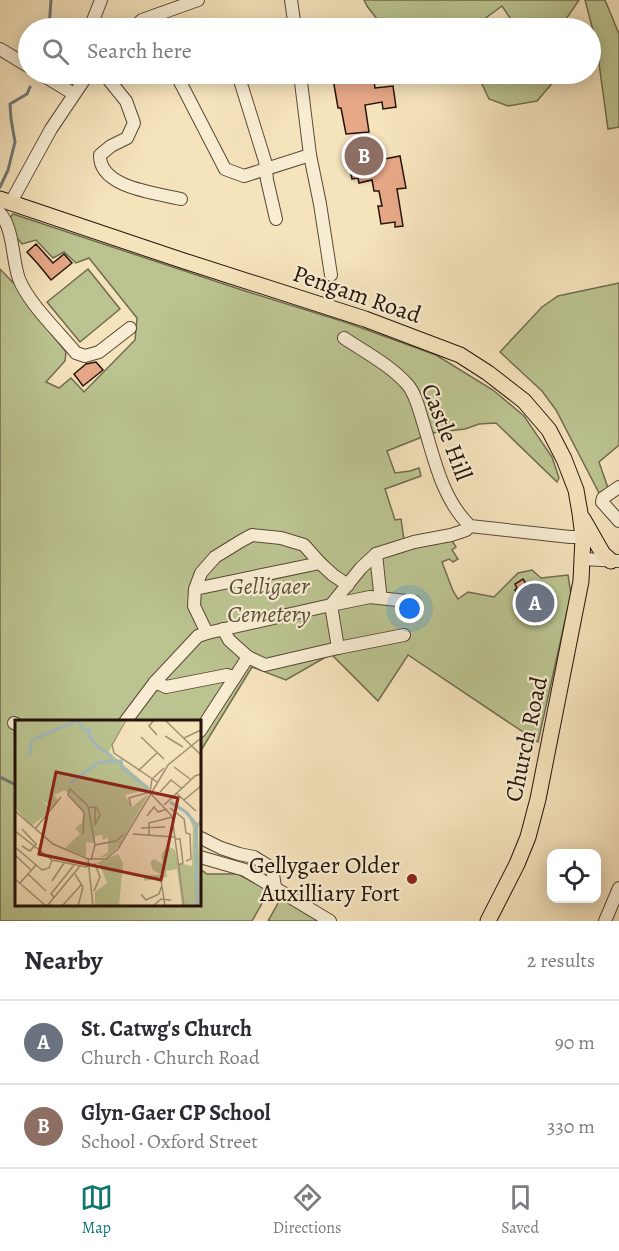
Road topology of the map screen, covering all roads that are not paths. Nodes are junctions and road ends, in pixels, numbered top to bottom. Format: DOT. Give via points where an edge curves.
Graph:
graph roads {
  1 [pos="101,0"];
  2 [pos="198,0"];
  3 [pos="291,0"];
  4 [pos="94,18"];
  5 [pos="160,18"];
  6 [pos="291,18"];
  7 [pos="0,49"];
  8 [pos="18,60"];
  9 [pos="57,84"];
  10 [pos="81,84"];
  11 [pos="112,84"];
  12 [pos="181,84"];
  13 [pos="241,84"];
  14 [pos="301,84"];
  15 [pos="74,94"];
  16 [pos="310,155"];
  17 [pos="267,170"];
  18 [pos="181,199"];
  19 [pos="4,205"];
  20 [pos="276,219"];
  21 [pos="331,275"];
  22 [pos="130,328"];
  23 [pos="344,338"];
  24 [pos="619,487"];
  25 [pos="580,513"];
  26 [pos="619,521"];
  27 [pos="470,526"];
  28 [pos="583,537"];
  29 [pos="376,554"];
  30 [pos="583,559"];
  31 [pos="615,561"];
  32 [pos="320,563"];
  33 [pos="348,585"];
  34 [pos="195,590"];
  35 [pos="378,597"];
  36 [pos="416,602"];
  37 [pos="331,605"];
  38 [pos="223,629"];
  39 [pos="207,633"];
  40 [pos="404,635"];
  41 [pos="338,648"];
  42 [pos="248,657"];
  43 [pos="236,677"];
  44 [pos="155,682"];
  45 [pos="126,720"];
  46 [pos="201,730"];
  47 [pos="201,838"];
  48 [pos="201,857"];
  49 [pos="275,887"];
  50 [pos="619,888"];
  51 [pos="330,921"];
  52 [pos="488,921"];
  53 [pos="605,921"];
  1 -- 4 [label="street"];
  2 -- 5 [label="street"];
  3 -- 6 [label="street"];
  7 -- 8 [label="street"];
  9 -- 15 [label="street"];
  10 -- 15 [label="street"];
  11 -- 18 [label="street" via="126,101 134,123 127,138 100,155 100,163 109,176 125,186"];
  12 -- 17 [label="street" via="225,169 244,176"];
  13 -- 17 [label="street"];
  14 -- 16 [label="street"];
  15 -- 19 [label="street"];
  16 -- 17 [label="street"];
  16 -- 21 [label="street"];
  17 -- 20 [label="street"];
  19 -- 22 [label="street" via="2,215 20,281 32,302 76,353 85,356 99,352"];
  19 -- 25 [label="main road, Pengam Road" via="365,319 460,355 524,401 549,430 576,490"];
  23 -- 27 [label="street, Castle Hill" via="409,385 437,470 447,493"];
  24 -- 26 [label="street" via="602,502"];
  25 -- 28 [label="main road, Pengam Road"];
  25 -- 31 [label="main road" via="603,554"];
  27 -- 28 [label="street"];
  27 -- 29 [label="street" via="451,535"];
  28 -- 30 [label="main road, Pengam Road"];
  29 -- 33 [label="street"];
  29 -- 35 [label="street"];
  30 -- 31 [label="street"];
  30 -- 52 [label="main road, Church Road" via="538,799 517,864"];
  32 -- 33 [label="street"];
  32 -- 34 [label="street"];
  32 -- 34 [label="street" via="304,545 252,535 215,557 201,573"];
  33 -- 37 [label="street"];
  34 -- 39 [label="street" via="194,606"];
  35 -- 36 [label="street"];
  35 -- 37 [label="street"];
  37 -- 38 [label="street"];
  37 -- 41 [label="street"];
  38 -- 39 [label="street"];
  38 -- 42 [label="street"];
  39 -- 44 [label="street" via="198,636"];
  40 -- 41 [label="street"];
  41 -- 42 [label="street" via="265,665"];
  42 -- 43 [label="street"];
  43 -- 44 [label="street" via="227,675 166,687"];
  43 -- 46 [label="street"];
  44 -- 45 [label="street"];
  47 -- 49 [label="street" via="254,857 272,868"];
  48 -- 49 [label="street" via="245,870"];
  49 -- 51 [label="street"];
  50 -- 53 [label="street"];
}
